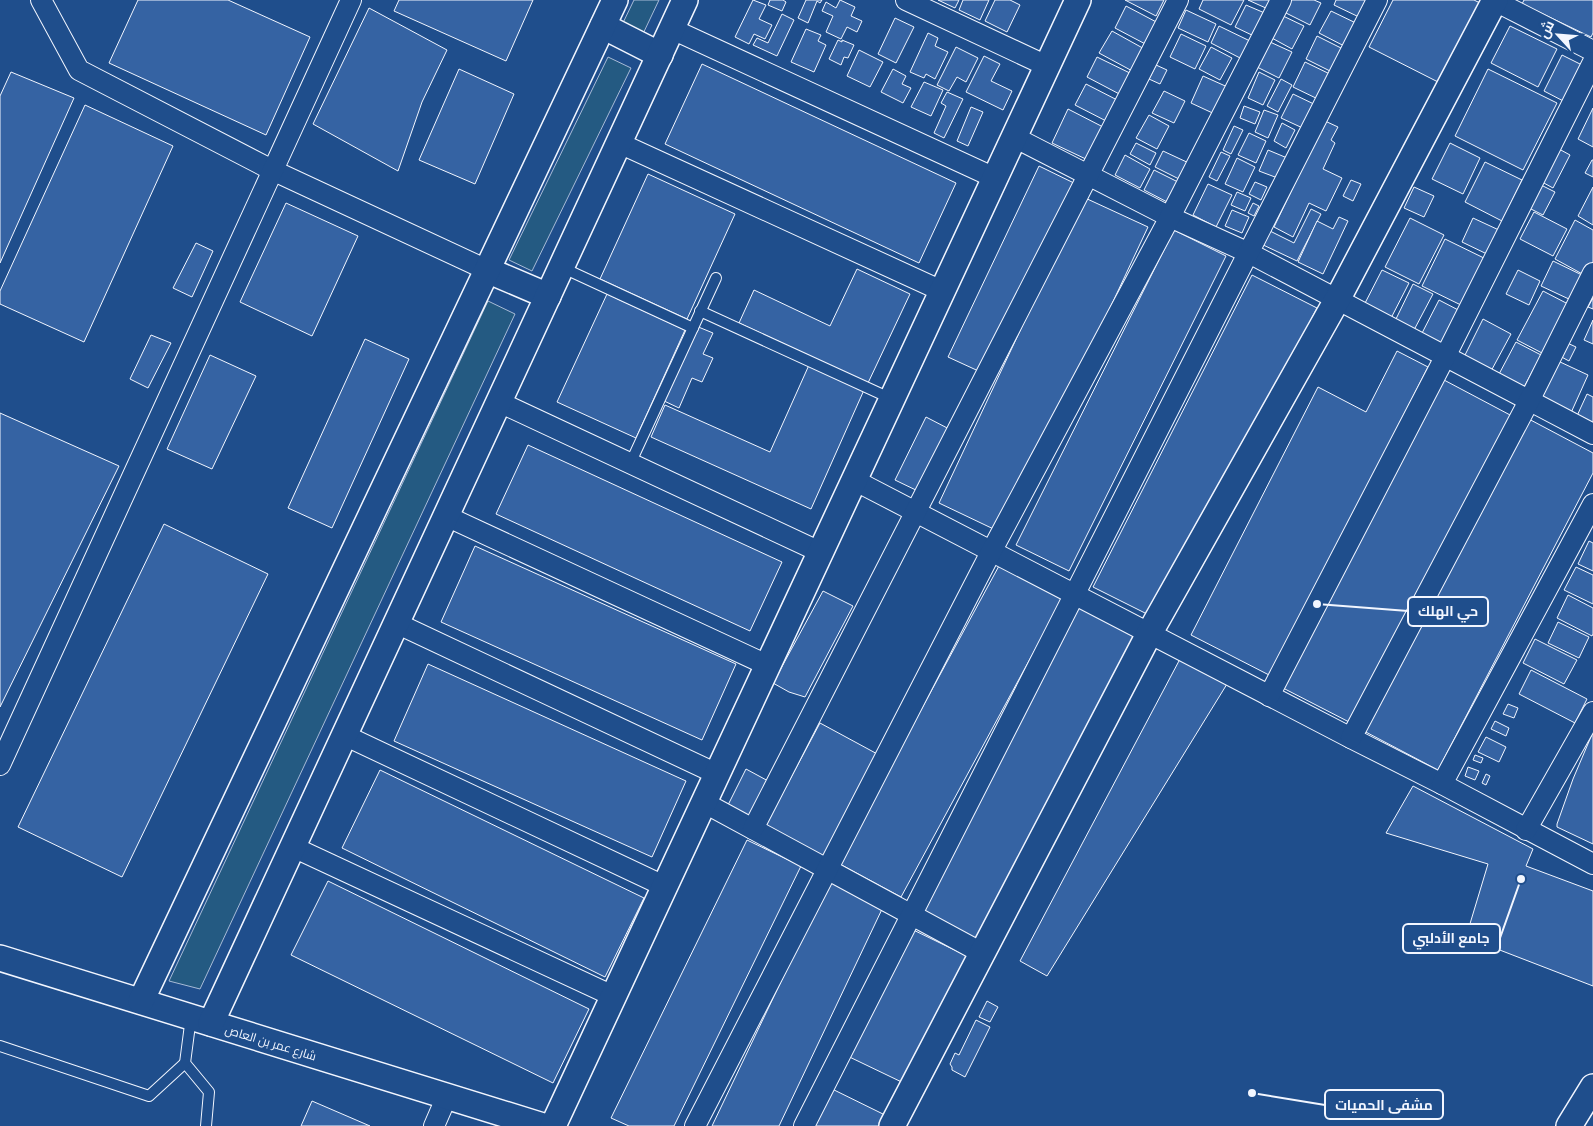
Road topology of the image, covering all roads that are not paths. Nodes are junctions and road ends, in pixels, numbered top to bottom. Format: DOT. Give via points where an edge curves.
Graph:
graph roads {
  1 [pos="41,0"];
  2 [pos="350,0"];
  3 [pos="615,0"];
  4 [pos="685,0"];
  5 [pos="906,0"];
  6 [pos="1078,0"];
  7 [pos="1178,0"];
  8 [pos="1281,0"];
  9 [pos="1377,0"];
  10 [pos="1494,0"];
  11 [pos="603,26"];
  12 [pos="672,29"];
  13 [pos="1593,51"];
  14 [pos="660,55"];
  15 [pos="1593,62"];
  16 [pos="1047,66"];
  17 [pos="1014,138"];
  18 [pos="619,142"];
  19 [pos="272,170"];
  20 [pos="1088,176"];
  21 [pos="995,178"];
  22 [pos="1170,218"];
  23 [pos="1249,253"];
  24 [pos="561,268"];
  25 [pos="487,270"];
  26 [pos="1593,273"];
  27 [pos="716,278"];
  28 [pos="942,291"];
  29 [pos="548,296"];
  30 [pos="1337,300"];
  31 [pos="700,311"];
  32 [pos="693,328"];
  33 [pos="1445,357"];
  34 [pos="892,399"];
  35 [pos="1529,400"];
  36 [pos="499,402"];
  37 [pos="1593,434"];
  38 [pos="630,464"];
  39 [pos="854,480"];
  40 [pos="1593,504"];
  41 [pos="916,513"];
  42 [pos="446,516"];
  43 [pos="820,552"];
  44 [pos="991,552"];
  45 [pos="1074,595"];
  46 [pos="396,624"];
  47 [pos="1149,634"];
  48 [pos="767,665"];
  49 [pos="1269,696"];
  50 [pos="1593,712"];
  51 [pos="344,735"];
  52 [pos="1351,738"];
  53 [pos="0,765"];
  54 [pos="717,774"];
  55 [pos="1442,784"];
  56 [pos="703,802"];
  57 [pos="753,829"];
  58 [pos="1526,830"];
  59 [pos="293,847"];
  60 [pos="1593,864"];
  61 [pos="828,870"];
  62 [pos="664,886"];
  63 [pos="912,915"];
  64 [pos="982,953"];
  65 [pos="0,958"];
  66 [pos="613,996"];
  67 [pos="141,1001"];
  68 [pos="201,1020"];
  69 [pos="0,1046"];
  70 [pos="185,1063"];
  71 [pos="1593,1087"];
  72 [pos="447,1096"];
  73 [pos="206,1126"];
  74 [pos="434,1126"];
  75 [pos="543,1126"];
  76 [pos="553,1126"];
  77 [pos="695,1126"];
  78 [pos="804,1126"];
  79 [pos="892,1126"];
  80 [pos="1569,1126"];
  1 -- 19 [label="street" via="79,70"];
  2 -- 19 [label="street"];
  3 -- 11 [label="street"];
  4 -- 12 [label="street"];
  5 -- 16 [label="street"];
  6 -- 16 [label="street"];
  7 -- 20 [label="street"];
  8 -- 22 [label="street"];
  9 -- 23 [label="street"];
  10 -- 13 [label="street"];
  10 -- 30 [label="street"];
  11 -- 14 [label="street"];
  11 -- 25 [label="street"];
  12 -- 14 [label="street"];
  12 -- 21 [label="street"];
  14 -- 18 [label="street"];
  15 -- 33 [label="street"];
  16 -- 17 [label="street"];
  17 -- 20 [label="street"];
  17 -- 21 [label="street"];
  18 -- 24 [label="street"];
  18 -- 28 [label="street"];
  19 -- 25 [label="street"];
  19 -- 53 [label="street"];
  20 -- 22 [label="street"];
  20 -- 41 [label="street"];
  21 -- 28 [label="street"];
  22 -- 23 [label="street"];
  22 -- 44 [label="street"];
  23 -- 30 [label="street"];
  23 -- 45 [label="street"];
  24 -- 29 [label="street"];
  24 -- 32 [label="lane"];
  25 -- 29 [label="street"];
  25 -- 67 [label="street"];
  26 -- 35 [label="street"];
  27 -- 31 [label="lane"];
  28 -- 34 [label="street"];
  29 -- 36 [label="street"];
  30 -- 33 [label="street"];
  30 -- 47 [label="street"];
  31 -- 32 [label="lane"];
  31 -- 34 [label="lane"];
  32 -- 38 [label="lane"];
  33 -- 35 [label="street"];
  33 -- 49 [label="street"];
  34 -- 39 [label="street"];
  35 -- 37 [label="street"];
  35 -- 52 [label="street"];
  36 -- 38 [label="street"];
  36 -- 42 [label="street"];
  38 -- 43 [label="street"];
  39 -- 41 [label="street"];
  39 -- 43 [label="street"];
  40 -- 55 [label="street"];
  41 -- 44 [label="street"];
  41 -- 57 [label="street"];
  42 -- 46 [label="street"];
  42 -- 48 [label="street"];
  43 -- 48 [label="street"];
  44 -- 45 [label="street"];
  44 -- 61 [label="street"];
  45 -- 47 [label="street"];
  45 -- 63 [label="street"];
  46 -- 51 [label="street"];
  46 -- 54 [label="street"];
  47 -- 49 [label="street"];
  47 -- 64 [label="street"];
  48 -- 54 [label="street"];
  49 -- 52 [label="street"];
  50 -- 58 [label="street"];
  51 -- 59 [label="street"];
  51 -- 62 [label="street"];
  52 -- 55 [label="street"];
  54 -- 56 [label="street"];
  55 -- 58 [label="street"];
  56 -- 57 [label="street"];
  56 -- 62 [label="street"];
  57 -- 61 [label="street"];
  58 -- 60 [label="street"];
  59 -- 66 [label="street"];
  59 -- 68 [label="street"];
  61 -- 63 [label="street"];
  61 -- 77 [label="street"];
  62 -- 66 [label="street"];
  63 -- 64 [label="street"];
  63 -- 78 [label="street"];
  64 -- 79 [label="street"];
  65 -- 67 [label="street, شارع عمر بن العاص"];
  66 -- 76 [label="street"];
  67 -- 68 [label="street, شارع عمر بن العاص"];
  68 -- 70 [label="lane"];
  68 -- 72 [label="street, شارع عمر بن العاص"];
  69 -- 70 [label="lane" via="149,1096"];
  70 -- 73 [label="lane" via="209,1092"];
  71 -- 80 [label="street"];
  72 -- 74 [label="street"];
  72 -- 75 [label="street, شارع عمر بن العاص"];
}
